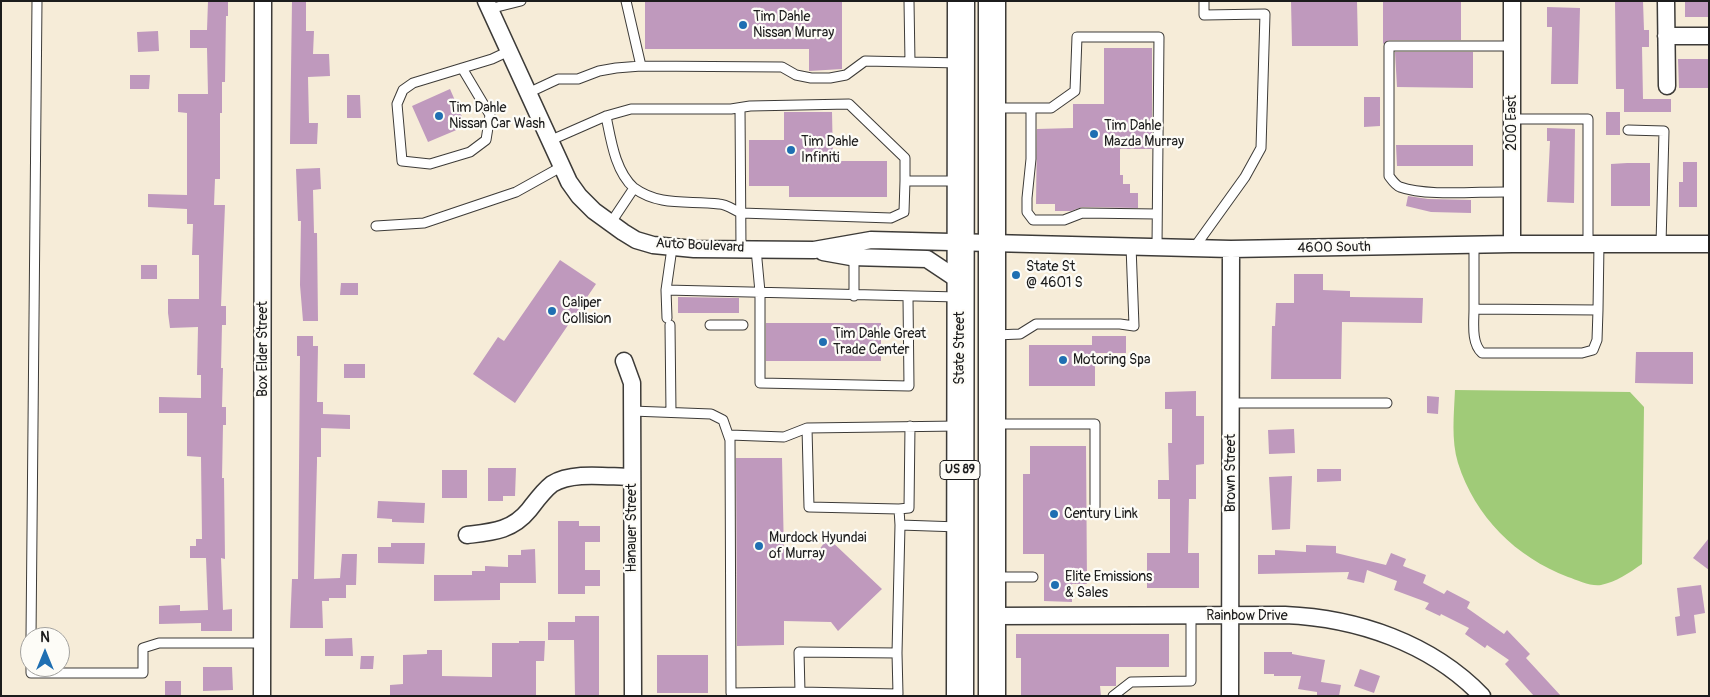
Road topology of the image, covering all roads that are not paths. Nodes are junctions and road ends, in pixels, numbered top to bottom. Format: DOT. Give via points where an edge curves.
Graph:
graph roads {
  1 [pos="37,1"];
  2 [pos="263,1"];
  3 [pos="521,1"];
  4 [pos="626,1"];
  5 [pos="909,1"];
  6 [pos="961,1"];
  7 [pos="992,1"];
  8 [pos="1204,1"];
  9 [pos="1512,1"];
  10 [pos="1666,1"];
  11 [pos="488,5"];
  12 [pos="1666,36"];
  13 [pos="1709,36"];
  14 [pos="1512,46"];
  15 [pos="509,51"];
  16 [pos="910,62"];
  17 [pos="961,63"];
  18 [pos="641,66"];
  19 [pos="462,68"];
  20 [pos="1666,86"];
  21 [pos="528,93"];
  22 [pos="740,108"];
  23 [pos="992,108"];
  24 [pos="1031,109"];
  25 [pos="606,116"];
  26 [pos="1512,119"];
  27 [pos="1628,130"];
  28 [pos="549,141"];
  29 [pos="561,167"];
  30 [pos="905,181"];
  31 [pos="959,181"];
  32 [pos="634,188"];
  33 [pos="1512,192"];
  34 [pos="741,213"];
  35 [pos="1157,214"];
  36 [pos="610,224"];
  37 [pos="376,226"];
  38 [pos="960,244"];
  39 [pos="992,244"];
  40 [pos="1512,244"];
  41 [pos="1593,244"];
  42 [pos="1661,244"];
  43 [pos="1709,244"];
  44 [pos="1474,245"];
  45 [pos="1131,246"];
  46 [pos="1157,246"];
  47 [pos="672,248"];
  48 [pos="1194,248"];
  49 [pos="749,249"];
  50 [pos="814,250"];
  51 [pos="1231,250"];
  52 [pos="854,257"];
  53 [pos="960,289"];
  54 [pos="666,290"];
  55 [pos="760,292"];
  56 [pos="854,296"];
  57 [pos="908,298"];
  58 [pos="1474,309"];
  59 [pos="1598,310"];
  60 [pos="710,325"];
  61 [pos="743,325"];
  62 [pos="992,335"];
  63 [pos="624,361"];
  64 [pos="1231,403"];
  65 [pos="1387,403"];
  66 [pos="632,412"];
  67 [pos="671,412"];
  68 [pos="992,424"];
  69 [pos="910,426"];
  70 [pos="960,426"];
  71 [pos="807,428"];
  72 [pos="730,434"];
  73 [pos="632,477"];
  74 [pos="899,509"];
  75 [pos="1095,511"];
  76 [pos="900,525"];
  77 [pos="960,527"];
  78 [pos="467,535"];
  79 [pos="992,577"];
  80 [pos="1033,577"];
  81 [pos="992,616"];
  82 [pos="1191,616"];
  83 [pos="1230,616"];
  84 [pos="31,627"];
  85 [pos="263,643"];
  86 [pos="897,653"];
  87 [pos="70,673"];
  88 [pos="800,694"];
  89 [pos="262,696"];
  90 [pos="632,696"];
  91 [pos="960,696"];
  92 [pos="992,696"];
  93 [pos="1113,696"];
  94 [pos="1230,696"];
  95 [pos="1482,696"];
  1 -- 84 [label="lane"];
  2 -- 85 [label="street, Box Elder Street"];
  3 -- 11 [label="lane"];
  4 -- 18 [label="lane"];
  5 -- 16 [label="lane"];
  6 -- 17 [label="main road, State Street / US 89"];
  7 -- 23 [label="main road, US 89"];
  8 -- 48 [label="lane" via="1204,15 1265,14 1261,148 1245,177"];
  9 -- 14 [label="street, 200 East"];
  10 -- 12 [label="street"];
  11 -- 15 [label="street, Auto Boulevard"];
  12 -- 13 [label="street"];
  12 -- 20 [label="street"];
  14 -- 26 [label="street, 200 East"];
  14 -- 33 [label="lane" via="1389,46 1390,176 1394,182 1398,186 1427,191"];
  15 -- 19 [label="lane"];
  15 -- 21 [label="street, Auto Boulevard"];
  16 -- 17 [label="lane"];
  16 -- 18 [label="lane" via="865,61 846,75 830,78 803,76 782,67"];
  17 -- 31 [label="main road, State Street / US 89"];
  18 -- 21 [label="lane" via="599,71 578,79 558,79"];
  19 -- 19 [label="lane" via="413,82 403,90 397,104 402,161 430,164 470,152 486,140 490,115"];
  21 -- 28 [label="street, Auto Boulevard"];
  22 -- 25 [label="lane" via="631,109"];
  22 -- 30 [label="lane" via="849,104 905,158"];
  22 -- 34 [label="lane"];
  23 -- 24 [label="lane"];
  23 -- 39 [label="main road, US 89"];
  24 -- 35 [label="lane" via="1027,212 1033,220 1064,220 1082,213"];
  24 -- 35 [label="lane" via="1050,108 1076,91 1077,37 1159,37"];
  25 -- 28 [label="lane"];
  25 -- 32 [label="lane" via="614,151 626,180"];
  26 -- 33 [label="street, 200 East"];
  26 -- 41 [label="lane" via="1588,119"];
  27 -- 42 [label="lane" via="1664,131"];
  28 -- 29 [label="street, Auto Boulevard"];
  29 -- 36 [label="street, Auto Boulevard" via="579,196"];
  29 -- 37 [label="lane" via="516,192 424,223"];
  30 -- 31 [label="lane"];
  30 -- 34 [label="lane" via="906,208 896,217"];
  31 -- 38 [label="main road, State Street / US 89"];
  32 -- 34 [label="lane" via="662,200 721,204"];
  32 -- 36 [label="lane"];
  33 -- 40 [label="street, 200 East"];
  34 -- 49 [label="lane"];
  35 -- 46 [label="lane"];
  36 -- 47 [label="street, Auto Boulevard" via="636,240"];
  38 -- 39 [label="street, 4600 South"];
  38 -- 50 [label="street, Auto Boulevard" via="871,240"];
  38 -- 53 [label="main road, State Street / US 89"];
  39 -- 45 [label="street, 4600 South"];
  39 -- 62 [label="main road, US 89"];
  40 -- 41 [label="street, 4600 South"];
  40 -- 44 [label="street, 4600 South"];
  41 -- 42 [label="street, 4600 South"];
  41 -- 59 [label="lane"];
  42 -- 43 [label="street, 4600 South"];
  44 -- 51 [label="street, 4600 South"];
  44 -- 58 [label="lane"];
  45 -- 46 [label="street, 4600 South"];
  45 -- 62 [label="lane" via="1134,326 1036,324 1020,334"];
  46 -- 48 [label="street, 4600 South"];
  47 -- 49 [label="street, Auto Boulevard"];
  47 -- 54 [label="lane"];
  48 -- 51 [label="street, 4600 South"];
  49 -- 50 [label="street, Auto Boulevard"];
  49 -- 55 [label="lane"];
  50 -- 52 [label="street, Auto Boulevard"];
  51 -- 64 [label="street, Brown Street"];
  52 -- 53 [label="street, Auto Boulevard" via="927,259"];
  52 -- 56 [label="lane"];
  53 -- 57 [label="lane"];
  53 -- 70 [label="main road, State Street / US 89"];
  54 -- 55 [label="lane"];
  54 -- 67 [label="lane"];
  55 -- 56 [label="lane"];
  55 -- 57 [label="lane" via="760,384 909,386"];
  56 -- 57 [label="lane"];
  58 -- 59 [label="lane"];
  58 -- 59 [label="lane" via="1475,339 1482,353 1582,353 1593,350"];
  60 -- 61 [label="lane"];
  62 -- 68 [label="main road, US 89"];
  63 -- 66 [label="street, Hanauer Street" via="632,383"];
  64 -- 65 [label="lane"];
  64 -- 83 [label="street, Brown Street"];
  66 -- 67 [label="lane"];
  66 -- 73 [label="street, Hanauer Street"];
  67 -- 72 [label="lane" via="710,414 723,420"];
  68 -- 75 [label="lane" via="1095,424"];
  68 -- 79 [label="main road, US 89"];
  69 -- 70 [label="lane"];
  69 -- 71 [label="lane"];
  69 -- 74 [label="lane" via="910,508"];
  70 -- 77 [label="main road, State Street / US 89"];
  71 -- 72 [label="lane" via="784,437"];
  71 -- 74 [label="lane" via="809,506"];
  72 -- 88 [label="lane" via="731,693"];
  73 -- 78 [label="street" via="579,477 560,481 546,490 516,524 502,530"];
  73 -- 90 [label="street, Hanauer Street"];
  74 -- 76 [label="lane"];
  76 -- 77 [label="lane"];
  76 -- 86 [label="lane"];
  77 -- 91 [label="main road, State Street / US 89"];
  79 -- 80 [label="lane"];
  79 -- 81 [label="main road, US 89"];
  81 -- 82 [label="street, Rainbow Drive"];
  81 -- 92 [label="main road, US 89"];
  82 -- 83 [label="street, Rainbow Drive"];
  82 -- 93 [label="lane" via="1191,681 1131,682"];
  83 -- 94 [label="street, Brown Street"];
  83 -- 95 [label="street, Rainbow Drive" via="1321,618 1380,632 1421,651"];
  85 -- 87 [label="lane" via="159,643 143,648 143,673"];
  85 -- 89 [label="street, Box Elder Street"];
  86 -- 88 [label="lane" via="898,694"];
  86 -- 88 [label="lane" via="799,652"];
}
